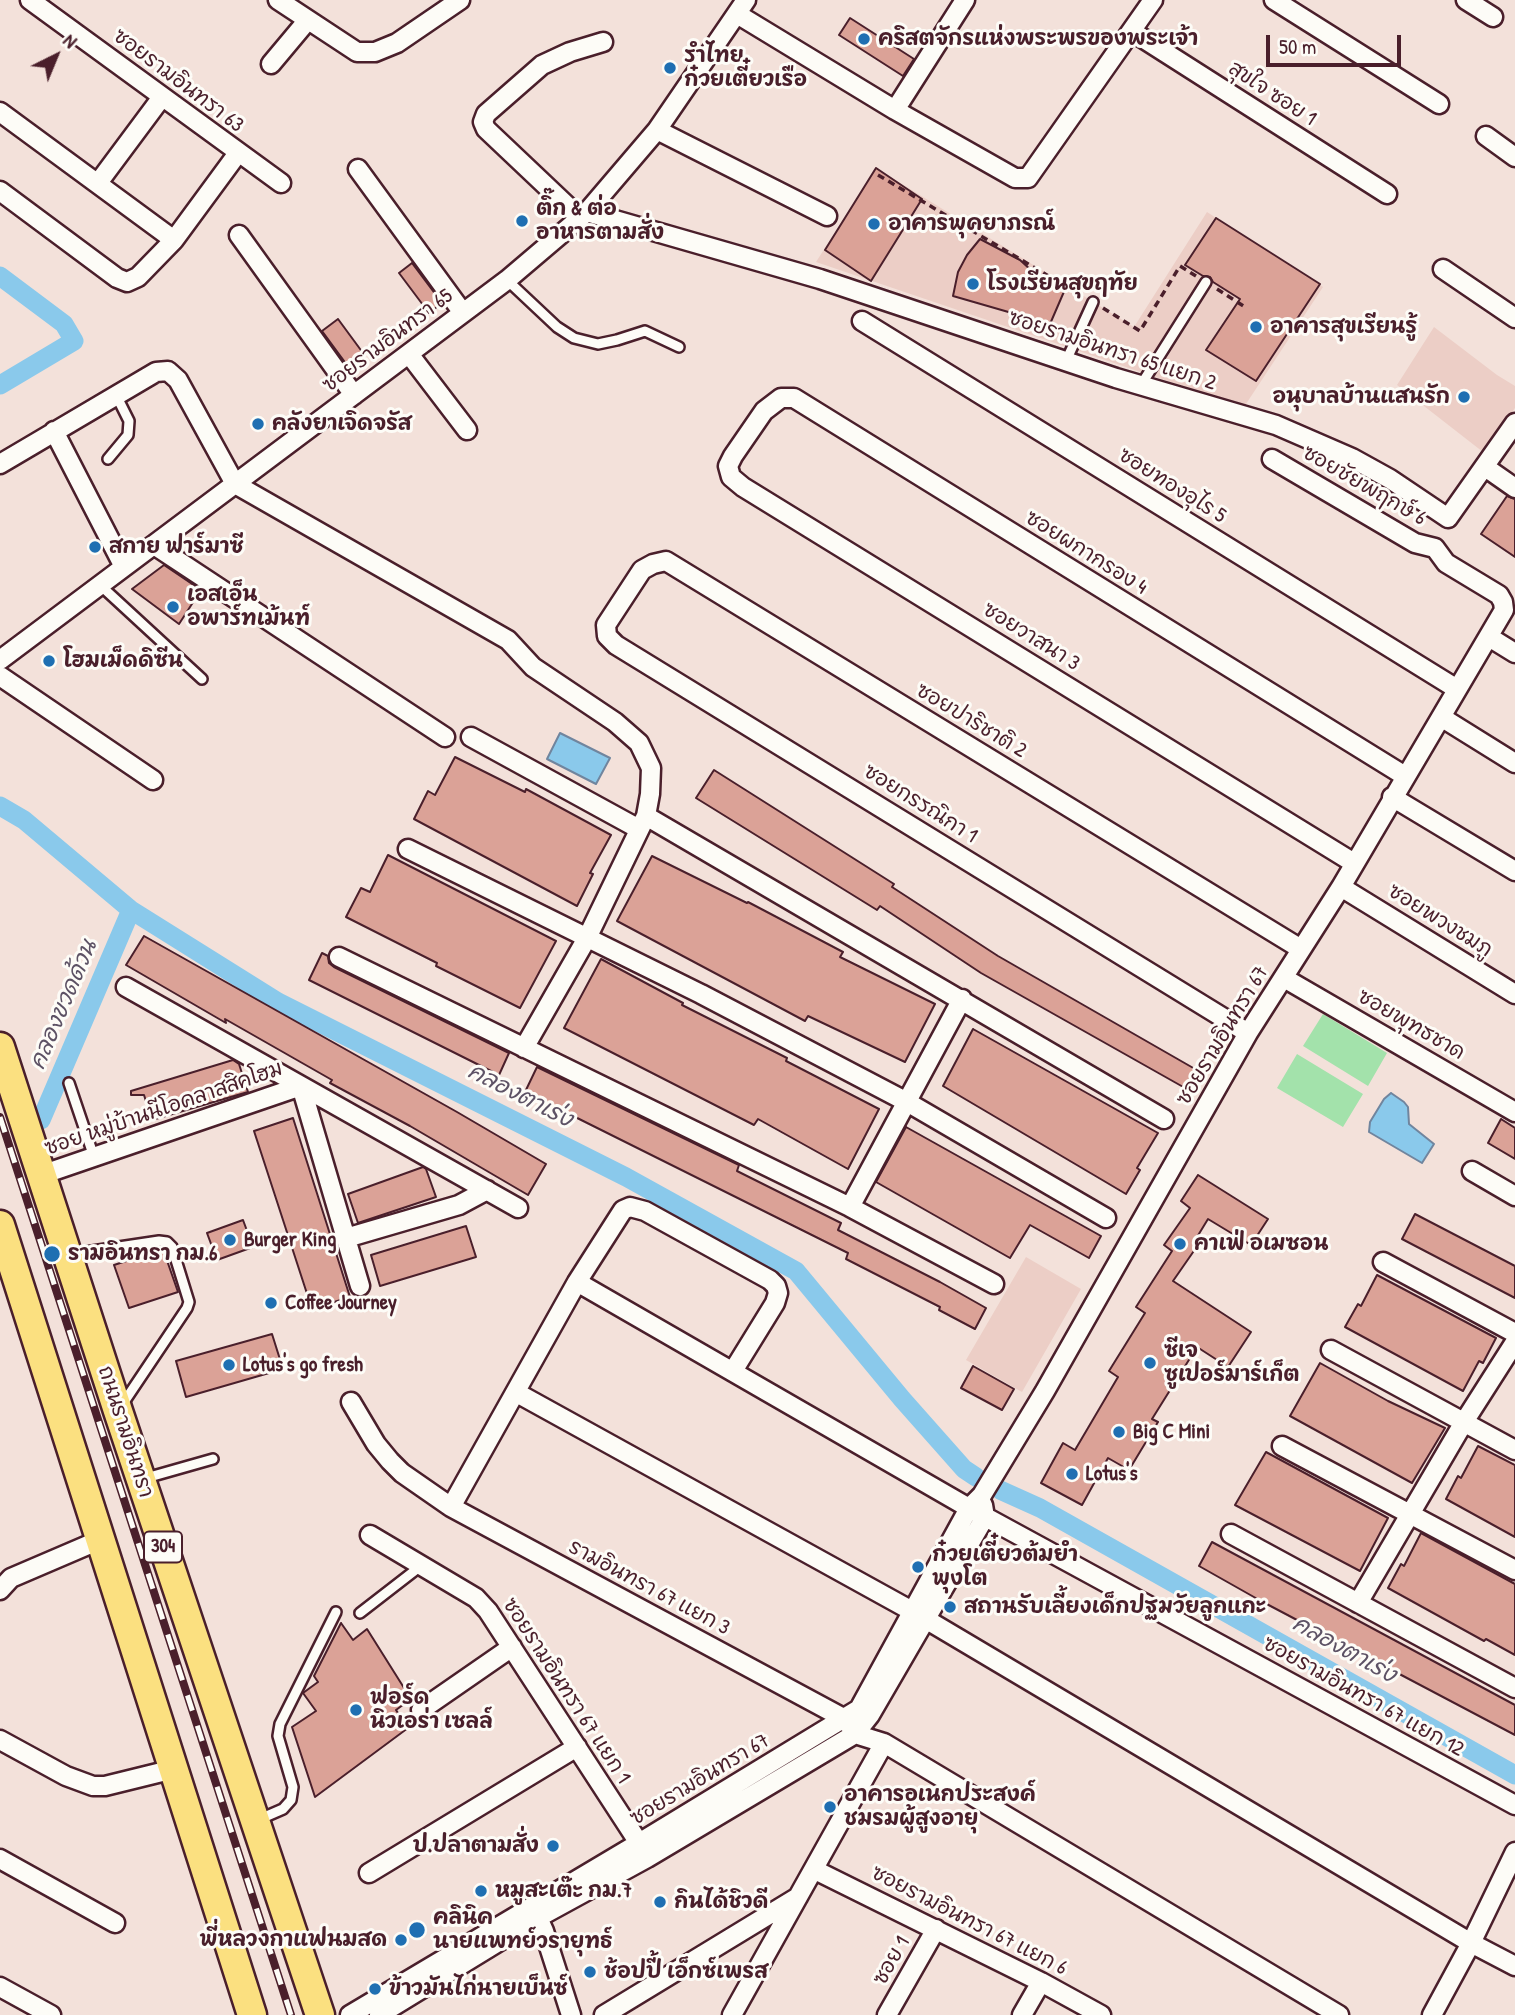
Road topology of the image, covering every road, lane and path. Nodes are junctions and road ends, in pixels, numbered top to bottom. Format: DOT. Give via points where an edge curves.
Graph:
graph roads {
  1 [pos="30,0"];
  2 [pos="278,0"];
  3 [pos="460,0"];
  4 [pos="965,0"];
  5 [pos="1153,0"];
  6 [pos="1274,0"];
  7 [pos="1466,0"];
  8 [pos="742,7"];
  9 [pos="1493,17"];
  10 [pos="307,21"];
  11 [pos="1133,32"];
  12 [pos="603,42"];
  13 [pos="271,64"];
  14 [pos="162,97"];
  15 [pos="1439,104"];
  16 [pos="895,110"];
  17 [pos="0,112"];
  18 [pos="657,131"];
  19 [pos="1486,136"];
  20 [pos="238,153"];
  21 [pos="1515,157"];
  22 [pos="358,169"];
  23 [pos="878,175"];
  24 [pos="98,183"];
  25 [pos="281,183"];
  26 [pos="0,191"];
  27 [pos="1387,194"];
  28 [pos="584,215"];
  29 [pos="827,216"];
  30 [pos="239,234"];
  31 [pos="174,240"];
  32 [pos="1443,269"];
  33 [pos="507,280"];
  34 [pos="1206,282"];
  35 [pos="1093,302"];
  36 [pos="1245,307"];
  37 [pos="463,313"];
  38 [pos="1515,318"];
  39 [pos="862,321"];
  40 [pos="680,347"];
  41 [pos="409,354"];
  42 [pos="1066,361"];
  43 [pos="1141,385"];
  44 [pos="354,395"];
  45 [pos="117,397"];
  46 [pos="1515,423"];
  47 [pos="467,430"];
  48 [pos="54,431"];
  49 [pos="750,431"];
  50 [pos="1272,458"];
  51 [pos="108,459"];
  52 [pos="0,464"];
  53 [pos="1485,467"];
  54 [pos="234,484"];
  55 [pos="1515,488"];
  56 [pos="1448,518"];
  57 [pos="154,545"];
  58 [pos="1434,548"];
  59 [pos="124,567"];
  60 [pos="100,585"];
  61 [pos="624,597"];
  62 [pos="1489,637"];
  63 [pos="1515,653"];
  64 [pos="0,660"];
  65 [pos="0,676"];
  66 [pos="202,678"];
  67 [pos="1457,689"];
  68 [pos="1441,717"];
  69 [pos="445,737"];
  70 [pos="471,737"];
  71 [pos="1515,762"];
  72 [pos="1405,776"];
  73 [pos="153,780"];
  74 [pos="1392,797"];
  75 [pos="643,822"];
  76 [pos="408,849"];
  77 [pos="1354,863"];
  78 [pos="1515,871"];
  79 [pos="1341,887"];
  80 [pos="587,937"];
  81 [pos="1301,949"];
  82 [pos="339,957"];
  83 [pos="1284,978"];
  84 [pos="126,987"];
  85 [pos="1515,994"];
  86 [pos="962,999"];
  87 [pos="1248,1033"];
  88 [pos="0,1047"];
  89 [pos="524,1048"];
  90 [pos="5,1076"];
  91 [pos="69,1083"];
  92 [pos="301,1086"];
  93 [pos="907,1102"];
  94 [pos="1515,1112"];
  95 [pos="1164,1119"];
  96 [pos="94,1157"];
  97 [pos="1472,1171"];
  98 [pos="41,1175"];
  99 [pos="487,1190"];
  100 [pos="1515,1196"];
  101 [pos="850,1207"];
  102 [pos="518,1208"];
  103 [pos="1106,1219"];
  104 [pos="0,1225"];
  105 [pos="346,1238"];
  106 [pos="67,1255"];
  107 [pos="5,1262"];
  108 [pos="1383,1262"];
  109 [pos="577,1282"];
  110 [pos="994,1284"];
  111 [pos="360,1286"];
  112 [pos="1515,1333"];
  113 [pos="1515,1342"];
  114 [pos="1331,1350"];
  115 [pos="733,1371"];
  116 [pos="517,1394"];
  117 [pos="351,1402"];
  118 [pos="118,1411"];
  119 [pos="1464,1422"];
  120 [pos="1282,1446"];
  121 [pos="1515,1450"];
  122 [pos="213,1459"];
  123 [pos="141,1480"];
  124 [pos="451,1507"];
  125 [pos="977,1513"];
  126 [pos="1409,1514"];
  127 [pos="1231,1534"];
  128 [pos="370,1535"];
  129 [pos="102,1539"];
  130 [pos="422,1565"];
  131 [pos="1515,1570"];
  132 [pos="0,1590"];
  133 [pos="1358,1603"];
  134 [pos="336,1612"];
  135 [pos="360,1613"];
  136 [pos="918,1615"];
  137 [pos="512,1647"];
  138 [pos="1515,1688"];
  139 [pos="421,1710"];
  140 [pos="850,1727"];
  141 [pos="0,1740"];
  142 [pos="884,1743"];
  143 [pos="577,1747"];
  144 [pos="174,1769"];
  145 [pos="1515,1805"];
  146 [pos="255,1822"];
  147 [pos="639,1843"];
  148 [pos="1515,1852"];
  149 [pos="0,1859"];
  150 [pos="815,1870"];
  151 [pos="369,1872"];
  152 [pos="800,1895"];
  153 [pos="536,1912"];
  154 [pos="115,1923"];
  155 [pos="936,1929"];
  156 [pos="1471,1943"];
  157 [pos="1515,1966"];
  158 [pos="1041,1982"];
  159 [pos="0,1987"];
  160 [pos="51,2015"];
  161 [pos="252,2015"];
  162 [pos="320,2015"];
  163 [pos="350,2015"];
  164 [pos="379,2015"];
  165 [pos="570,2015"];
  166 [pos="604,2015"];
  167 [pos="732,2015"];
  168 [pos="887,2015"];
  169 [pos="1022,2015"];
  170 [pos="1101,2015"];
  171 [pos="1339,2015"];
  172 [pos="1432,2015"];
  1 -- 14 [label="street, ซอยรามอินทรา 63"];
  2 -- 10 [label="street"];
  3 -- 10 [label="street" via="397,43 375,52 356,52"];
  4 -- 16 [label="street"];
  5 -- 11 [label="street"];
  6 -- 15 [label="street"];
  7 -- 9 [label="street"];
  8 -- 16 [label="street"];
  8 -- 18 [label="street, ซอยรามอินทรา 65"];
  10 -- 13 [label="street"];
  11 -- 16 [label="street" via="1028,178 1015,178"];
  11 -- 27 [label="street, สุขใจ ซอย 1"];
  12 -- 28 [label="street" via="542,65 486,114 483,122"];
  14 -- 20 [label="street, ซอยรามอินทรา 63"];
  14 -- 24 [label="street"];
  17 -- 24 [label="street"];
  18 -- 28 [label="street, ซอยรามอินทรา 65"];
  18 -- 29 [label="street"];
  19 -- 21 [label="street"];
  20 -- 25 [label="street"];
  20 -- 31 [label="street, ซอยรามอินทรา 63"];
  22 -- 37 [label="street"];
  23 -- 35 [label="path"];
  24 -- 31 [label="street"];
  26 -- 31 [label="street, ซอยรามอินทรา 63" via="127,282"];
  28 -- 33 [label="street, ซอยรามอินทรา 65"];
  28 -- 42 [label="street, ซอยรามอินทรา 65 แยก 2" via="820,279"];
  30 -- 44 [label="street"];
  32 -- 38 [label="street"];
  33 -- 37 [label="street, ซอยรามอินทรา 65"];
  33 -- 40 [label="lane" via="574,338 598,344 645,331"];
  34 -- 35 [label="path" via="1180,266 1140,331"];
  34 -- 36 [label="path"];
  34 -- 43 [label="lane"];
  35 -- 42 [label="lane"];
  37 -- 41 [label="street, ซอยรามอินทรา 65"];
  39 -- 67 [label="street, ซอยทองอุไร 5"];
  41 -- 44 [label="street, ซอยรามอินทรา 65"];
  41 -- 47 [label="street"];
  42 -- 43 [label="street, ซอยรามอินทรา 65 แยก 2"];
  43 -- 56 [label="street, ซอยรามอินทรา 65 แยก 2" via="1276,425 1328,446 1390,479"];
  44 -- 54 [label="street, ซอยรามอินทรา 65"];
  45 -- 48 [label="street"];
  45 -- 51 [label="lane" via="129,421 128,435"];
  45 -- 54 [label="street" via="156,372 168,371 178,380"];
  46 -- 53 [label="street"];
  48 -- 52 [label="street"];
  48 -- 59 [label="street"];
  49 -- 72 [label="street, ซอยผกากรอง 4" via="781,398 794,398"];
  49 -- 77 [label="street, ซอยวาสนา 3" via="728,466 731,477 743,487"];
  50 -- 58 [label="street, ซอยชัยพฤกษ์ 6" via="1415,543"];
  53 -- 55 [label="street"];
  53 -- 56 [label="street"];
  54 -- 57 [label="street, ซอยรามอินทรา 65"];
  54 -- 75 [label="street" via="508,640 533,667 615,722 639,743 651,768"];
  56 -- 58 [label="street"];
  57 -- 59 [label="street, ซอยรามอินทรา 65"];
  57 -- 69 [label="street"];
  58 -- 62 [label="street, ซอยรามอินทรา 67" via="1447,564 1499,595 1504,611"];
  59 -- 60 [label="street, ซอยรามอินทรา 65"];
  60 -- 64 [label="street, ซอยรามอินทรา 65"];
  60 -- 66 [label="lane"];
  61 -- 81 [label="street, ซอยปาริชาติ 2" via="642,570 666,561"];
  61 -- 87 [label="street, ซอยกรรณิกา 1" via="606,625 607,636 616,645"];
  62 -- 63 [label="street"];
  62 -- 67 [label="street, ซอยรามอินทรา 67"];
  65 -- 73 [label="street"];
  67 -- 68 [label="street, ซอยรามอินทรา 67"];
  68 -- 71 [label="street"];
  68 -- 72 [label="street, ซอยรามอินทรา 67"];
  70 -- 75 [label="street"];
  72 -- 74 [label="street, ซอยรามอินทรา 67"];
  74 -- 77 [label="street, ซอยรามอินทรา 67"];
  74 -- 78 [label="street"];
  75 -- 80 [label="street"];
  75 -- 86 [label="street"];
  76 -- 80 [label="street"];
  77 -- 79 [label="street, ซอยรามอินทรา 67"];
  79 -- 81 [label="street, ซอยรามอินทรา 67"];
  79 -- 85 [label="street, ซอยพวงชมภู"];
  80 -- 89 [label="street"];
  80 -- 93 [label="street"];
  81 -- 83 [label="street, ซอยรามอินทรา 67"];
  82 -- 89 [label="street"];
  83 -- 87 [label="street, ซอยรามอินทรา 67"];
  83 -- 94 [label="street, ซอยพุทธชาด"];
  84 -- 92 [label="street, ซอย หมู่บ้านนีโอคลาสสิคโฮม"];
  86 -- 93 [label="street"];
  86 -- 95 [label="street"];
  87 -- 125 [label="street, ซอยรามอินทรา 67" via="982,1495"];
  88 -- 90 [label="main road, ถนนรามอินทรา / 304"];
  89 -- 101 [label="street"];
  90 -- 98 [label="main road, ถนนรามอินทรา / 304"];
  91 -- 96 [label="lane"];
  92 -- 96 [label="street, ซอย หมู่บ้านนีโอคลาสสิคโฮม"];
  92 -- 99 [label="street, ซอย หมู่บ้านนีโอคลาสสิคโฮม"];
  92 -- 105 [label="street, ซอย หมู่บ้านนีโอคลาสสิคโฮม"];
  93 -- 101 [label="street"];
  93 -- 103 [label="street"];
  96 -- 98 [label="street, ซอย หมู่บ้านนีโอคลาสสิคโฮม"];
  97 -- 100 [label="street"];
  98 -- 106 [label="main road, ถนนรามอินทรา / 304"];
  99 -- 102 [label="street, ซอย หมู่บ้านนีโอคลาสสิคโฮม"];
  99 -- 105 [label="street" via="459,1206"];
  101 -- 110 [label="street"];
  104 -- 107 [label="main road"];
  105 -- 111 [label="street, ซอย หมู่บ้านนีโอคลาสสิคโฮม"];
  106 -- 118 [label="main road, ถนนรามอินทรา / 304"];
  106 -- 118 [label="lane" via="159,1241 172,1247 189,1303"];
  107 -- 129 [label="main road"];
  108 -- 112 [label="street"];
  109 -- 115 [label="street, ซอยรามอินทรา 67 แยก 12"];
  109 -- 115 [label="street" via="629,1207 645,1211 770,1280 778,1293 775,1303"];
  109 -- 116 [label="street"];
  113 -- 119 [label="street"];
  114 -- 119 [label="street"];
  115 -- 125 [label="street, ซอยรามอินทรา 67 แยก 12"];
  116 -- 124 [label="street"];
  116 -- 136 [label="street"];
  117 -- 124 [label="street, รามอินทรา 67 แยก 3" via="390,1461"];
  118 -- 123 [label="main road, ถนนรามอินทรา / 304"];
  119 -- 121 [label="street"];
  119 -- 126 [label="street"];
  120 -- 126 [label="street"];
  122 -- 123 [label="lane"];
  123 -- 146 [label="main road, ถนนรามอินทรา / 304"];
  124 -- 140 [label="street, รามอินทรา 67 แยก 3"];
  125 -- 136 [label="street, ซอยรามอินทรา 67"];
  125 -- 145 [label="street, ซอยรามอินทรา 67 แยก 12"];
  126 -- 131 [label="street"];
  126 -- 133 [label="street"];
  127 -- 133 [label="street"];
  128 -- 130 [label="street, ซอยรามอินทรา 67 แยก 1"];
  129 -- 132 [label="street" via="11,1578"];
  129 -- 144 [label="main road"];
  130 -- 135 [label="lane"];
  130 -- 137 [label="street, ซอยรามอินทรา 67 แยก 1" via="476,1598"];
  133 -- 138 [label="street"];
  134 -- 146 [label="lane" via="280,1724 278,1736 293,1787 291,1800 283,1809"];
  136 -- 140 [label="street, ซอยรามอินทรา 67" via="870,1715"];
  136 -- 156 [label="street"];
  137 -- 139 [label="street"];
  137 -- 143 [label="street, ซอยรามอินทรา 67 แยก 1"];
  140 -- 142 [label="street, รามอินทรา 67 แยก 3"];
  140 -- 147 [label="street, ซอยรามอินทรา 67"];
  140 -- 153 [label="street, ซอยรามอินทรา 67" via="647,1858"];
  141 -- 144 [label="street" via="93,1786"];
  142 -- 150 [label="street"];
  142 -- 171 [label="street, รามอินทรา 67 แยก 3"];
  143 -- 147 [label="street, ซอยรามอินทรา 67 แยก 1"];
  143 -- 151 [label="street"];
  144 -- 161 [label="main road"];
  146 -- 162 [label="main road, ถนนรามอินทรา / 304"];
  147 -- 153 [label="street, ซอยรามอินทรา 67"];
  148 -- 156 [label="street"];
  149 -- 154 [label="street"];
  150 -- 152 [label="street"];
  150 -- 155 [label="street, ซอยรามอินทรา 67 แยก 6"];
  152 -- 166 [label="street"];
  152 -- 167 [label="street"];
  153 -- 163 [label="street, ซอยรามอินทรา 67"];
  153 -- 164 [label="street, ซอยรามอินทรา 67"];
  153 -- 165 [label="street"];
  155 -- 158 [label="street, ซอยรามอินทรา 67 แยก 6"];
  155 -- 168 [label="street, ซอย 1"];
  156 -- 157 [label="street"];
  156 -- 172 [label="street"];
  158 -- 169 [label="street"];
  158 -- 170 [label="street, ซอยรามอินทรา 67 แยก 6"];
  159 -- 160 [label="street"];
}
